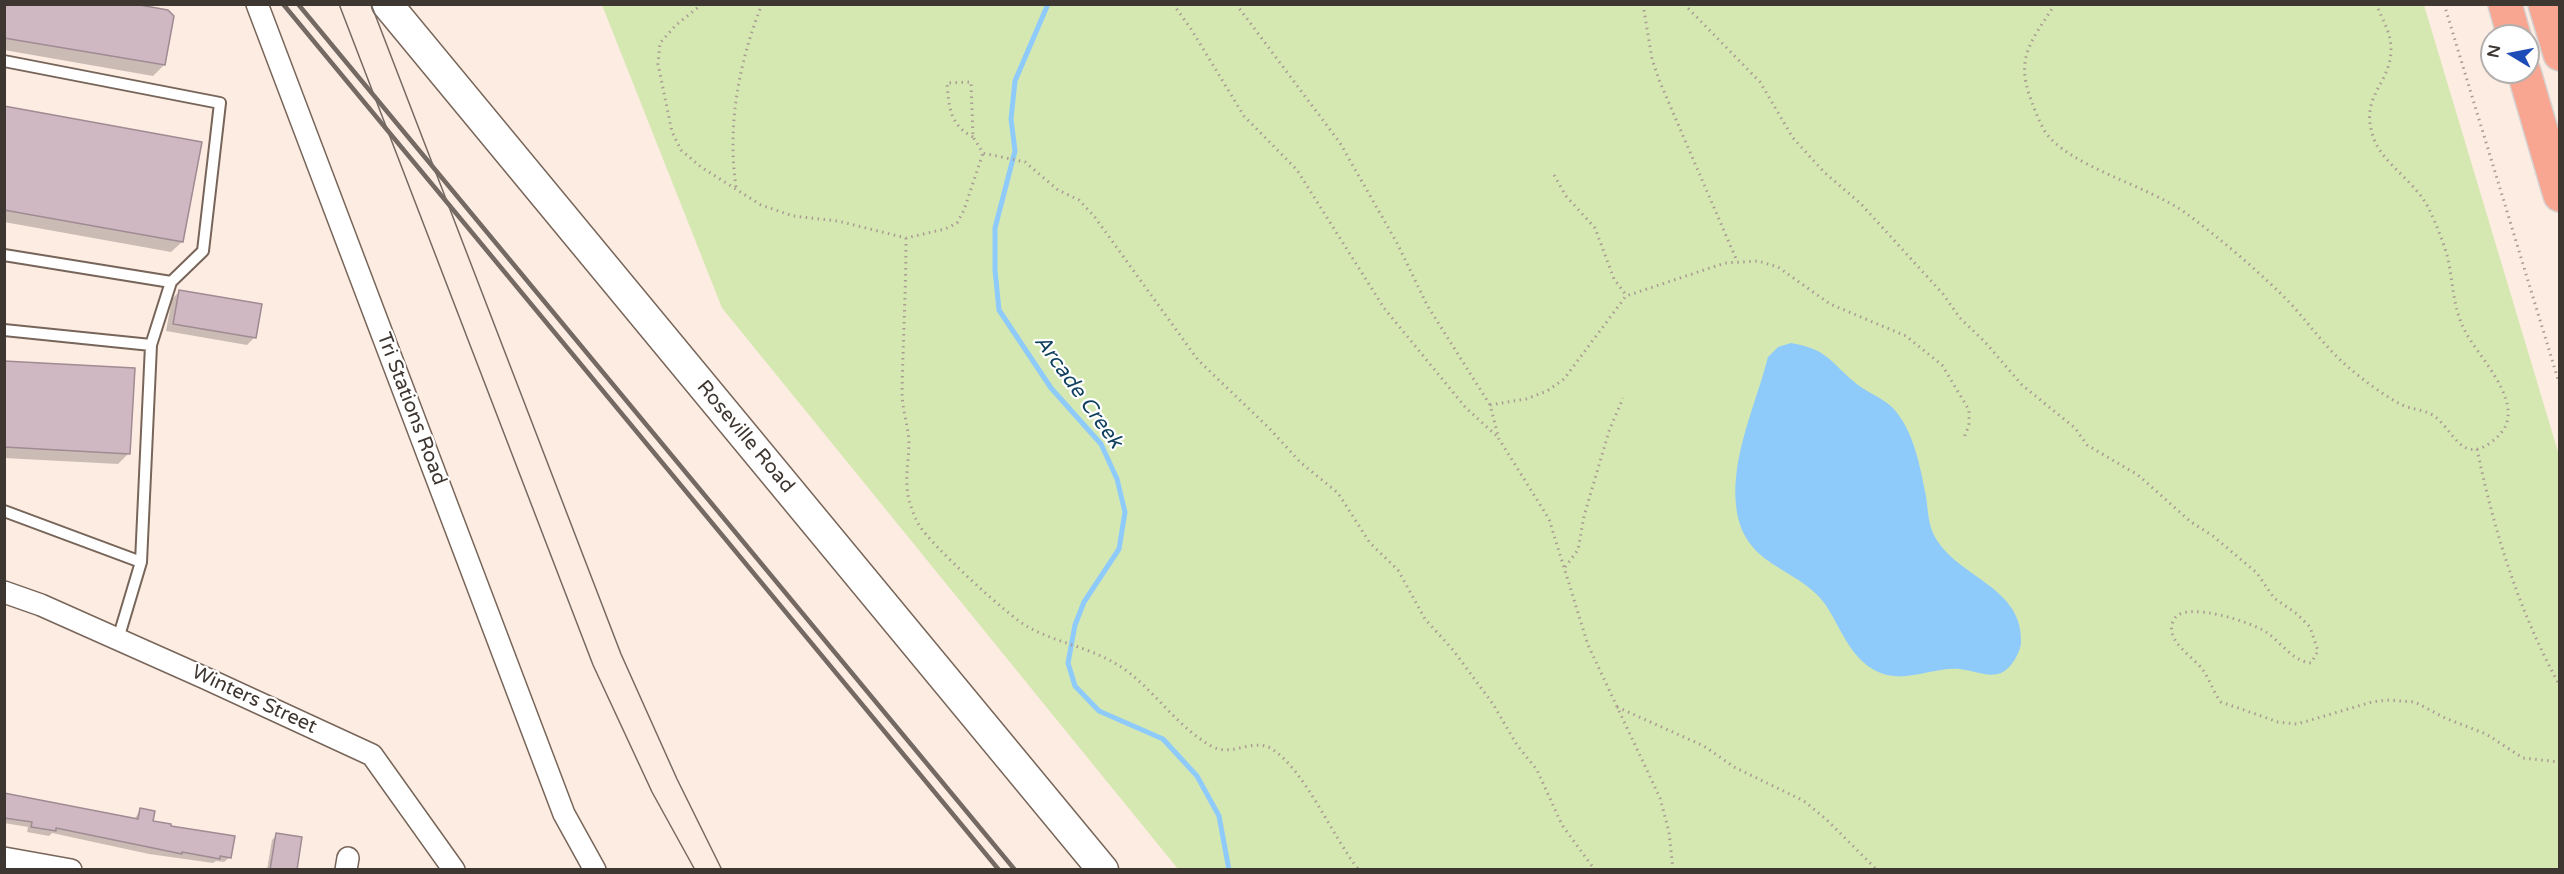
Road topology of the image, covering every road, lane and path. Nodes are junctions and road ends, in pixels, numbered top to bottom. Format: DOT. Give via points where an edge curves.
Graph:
graph roads {
  1 [pos="257,4"];
  2 [pos="387,4"];
  3 [pos="702,4"];
  4 [pos="762,4"];
  5 [pos="1173,4"];
  6 [pos="1236,4"];
  7 [pos="1643,4"];
  8 [pos="1684,4"];
  9 [pos="2055,4"];
  10 [pos="2376,4"];
  11 [pos="2444,4"];
  12 [pos="2505,4"];
  13 [pos="2545,4"];
  14 [pos="2511,24"];
  15 [pos="2559,54"];
  16 [pos="4,61"];
  17 [pos="2527,84"];
  18 [pos="973,137"];
  19 [pos="983,153"];
  20 [pos="1554,175"];
  21 [pos="736,187"];
  22 [pos="2559,195"];
  23 [pos="906,238"];
  24 [pos="4,255"];
  25 [pos="1737,261"];
  26 [pos="171,282"];
  27 [pos="1626,296"];
  28 [pos="4,330"];
  29 [pos="151,345"];
  30 [pos="2559,386"];
  31 [pos="1623,398"];
  32 [pos="1490,405"];
  33 [pos="1964,438"];
  34 [pos="1499,439"];
  35 [pos="2477,449"];
  36 [pos="4,511"];
  37 [pos="141,562"];
  38 [pos="1565,567"];
  39 [pos="4,592"];
  40 [pos="118,639"];
  41 [pos="2559,686"];
  42 [pos="1617,707"];
  43 [pos="2559,762"];
  44 [pos="4,858"];
  45 [pos="71,870"];
  46 [pos="454,870"];
  47 [pos="595,870"];
  48 [pos="1103,870"];
  49 [pos="1359,870"];
  50 [pos="1595,870"];
  51 [pos="1672,870"];
  52 [pos="1877,870"];
  1 -- 47 [label="street, Tri Stations Road" via="564,814"];
  2 -- 48 [label="main road, Roseville Road"];
  3 -- 21 [label="path" via="660,43 658,64 672,132 681,150"];
  4 -- 21 [label="path" via="738,80 733,167"];
  5 -- 34 [label="path" via="1244,116 1297,170 1413,347"];
  6 -- 32 [label="path" via="1340,143 1427,305"];
  7 -- 25 [label="path" via="1659,80"];
  8 -- 43 [label="path" via="1760,82 1792,138 1861,204 2022,384 2075,428 2096,452 2138,475 2257,573 2274,598 2310,627 2318,651 2310,663 2290,654 2255,625 2209,613 2181,612 2174,619 2173,635 2204,672 2221,702 2278,722 2297,724 2372,702 2415,702 2486,734 2523,758"];
  9 -- 35 [label="path" via="2033,36 2024,60 2026,86 2046,133 2079,158 2154,193 2189,215 2290,304 2350,369 2402,405 2435,416 2461,445"];
  10 -- 35 [label="path" via="2390,34 2391,49 2390,63 2369,107 2375,142 2429,209 2448,259 2463,327 2493,373 2506,405 2506,424 2501,432"];
  11 -- 30 [label="path"];
  12 -- 14 [label="highway"];
  13 -- 15 [label="highway"];
  16 -- 26 [label="lane" via="220,103 203,251"];
  17 -- 22 [label="highway"];
  18 -- 18 [label="path" via="971,82 947,83 949,115 962,132"];
  18 -- 19 [label="path"];
  19 -- 23 [label="path" via="957,223"];
  19 -- 50 [label="path" via="1025,162 1058,190 1079,200 1198,360 1300,462 1338,493 1370,543 1398,570 1425,619 1493,704 1536,770 1562,825"];
  20 -- 27 [label="path" via="1566,196 1595,228 1614,279"];
  21 -- 23 [label="path" via="761,205 794,216 838,221"];
  23 -- 49 [label="path" via="902,390 909,439 905,474 909,501 920,527 1009,614 1048,637 1097,653 1133,677 1172,716 1210,746 1223,752 1263,745 1272,749 1300,777"];
  24 -- 26 [label="lane"];
  25 -- 27 [label="path"];
  25 -- 33 [label="path" via="1758,261 1778,267 1830,304 1906,336 1942,365 1956,386 1969,410"];
  26 -- 29 [label="lane"];
  27 -- 32 [label="path" via="1564,379 1547,392"];
  28 -- 29 [label="lane"];
  29 -- 37 [label="lane"];
  31 -- 38 [label="path" via="1609,431 1578,550"];
  32 -- 34 [label="path"];
  34 -- 38 [label="path" via="1549,519"];
  35 -- 41 [label="path" via="2491,516 2526,616"];
  36 -- 37 [label="lane"];
  37 -- 40 [label="lane"];
  38 -- 42 [label="path" via="1588,645"];
  39 -- 40 [label="street, Winters Street"];
  40 -- 46 [label="street, Winters Street" via="372,754"];
  42 -- 51 [label="path" via="1660,798 1669,832"];
  42 -- 52 [label="path" via="1704,746 1734,767 1804,801"];
  44 -- 45 [label="street"];
}
